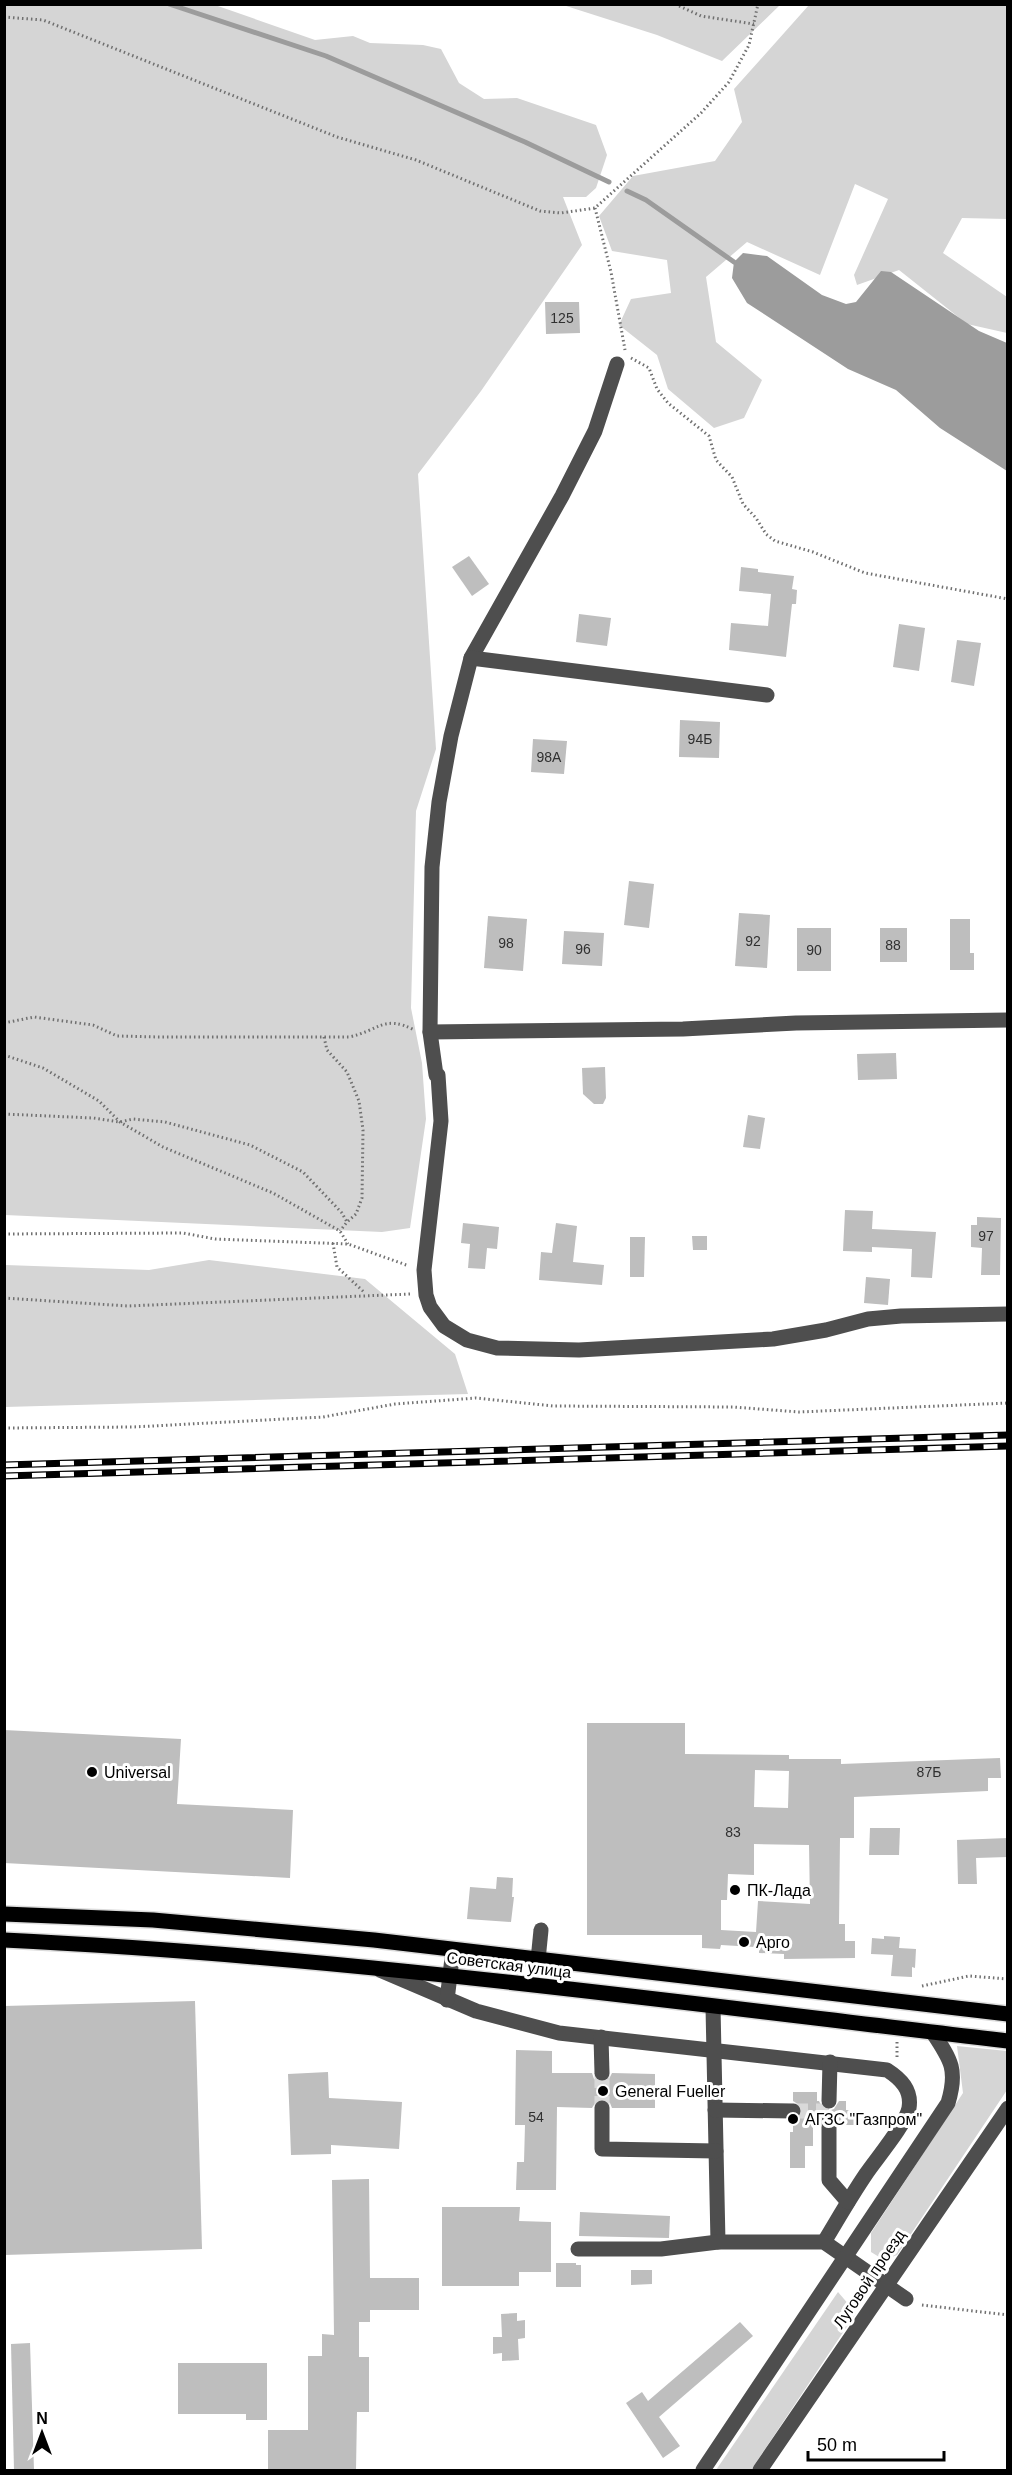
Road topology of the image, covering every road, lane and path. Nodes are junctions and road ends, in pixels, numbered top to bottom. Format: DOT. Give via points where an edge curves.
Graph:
graph roads {
  1 [pos="675,4"];
  2 [pos="758,4"];
  3 [pos="4,17"];
  4 [pos="754,24"];
  5 [pos="595,208"];
  6 [pos="621,360"];
  7 [pos="1008,600"];
  8 [pos="471,658"];
  9 [pos="767,695"];
  10 [pos="1008,1020"];
  11 [pos="4,1023"];
  12 [pos="430,1032"];
  13 [pos="324,1037"];
  14 [pos="4,1055"];
  15 [pos="4,1114"];
  16 [pos="120,1122"];
  17 [pos="347,1222"];
  18 [pos="340,1231"];
  19 [pos="4,1234"];
  20 [pos="333,1243"];
  21 [pos="348,1244"];
  22 [pos="424,1270"];
  23 [pos="366,1295"];
  24 [pos="426,1295"];
  25 [pos="4,1298"];
  26 [pos="1008,1314"];
  27 [pos="1008,1403"];
  28 [pos="4,1428"];
  29 [pos="4,1914"];
  30 [pos="541,1930"];
  31 [pos="4,1940"];
  32 [pos="453,1950"];
  33 [pos="538,1960"];
  34 [pos="374,1967"];
  35 [pos="449,1976"];
  36 [pos="1008,1979"];
  37 [pos="913,1988"];
  38 [pos="447,2000"];
  39 [pos="713,2007"];
  40 [pos="1008,2014"];
  41 [pos="897,2028"];
  42 [pos="933,2032"];
  43 [pos="601,2037"];
  44 [pos="1008,2041"];
  45 [pos="713,2049"];
  46 [pos="830,2062"];
  47 [pos="602,2073"];
  48 [pos="897,2076"];
  49 [pos="830,2101"];
  50 [pos="602,2108"];
  51 [pos="1008,2108"];
  52 [pos="715,2110"];
  53 [pos="793,2111"];
  54 [pos="830,2121"];
  55 [pos="716,2151"];
  56 [pos="848,2202"];
  57 [pos="718,2242"];
  58 [pos="824,2242"];
  59 [pos="578,2249"];
  60 [pos="844,2255"];
  61 [pos="886,2285"];
  62 [pos="906,2299"];
  63 [pos="1008,2315"];
  64 [pos="703,2470"];
  65 [pos="760,2470"];
  1 -- 4 [label="path" via="701,16"];
  2 -- 4 [label="path"];
  3 -- 5 [label="path" via="43,20 337,137 416,160 540,211 561,213"];
  4 -- 5 [label="path" via="749,45 729,82 660,152"];
  5 -- 6 [label="path" via="611,272"];
  6 -- 7 [label="path" via="636,360 649,368 668,403 709,436 716,460 732,477 743,504 775,541 866,573"];
  6 -- 8 [label="street" via="596,431"];
  8 -- 9 [label="street"];
  8 -- 12 [label="street" via="451,736 432,867"];
  10 -- 12 [label="street"];
  11 -- 13 [label="path" via="34,1017 93,1026 117,1035"];
  12 -- 13 [label="path" via="418,1032 392,1022 349,1037"];
  12 -- 22 [label="street" via="441,1121"];
  13 -- 17 [label="path" via="327,1050 347,1072 359,1101 362,1198 356,1214"];
  14 -- 16 [label="path" via="43,1068 99,1101"];
  15 -- 16 [label="path"];
  16 -- 17 [label="path" via="165,1122 250,1146 303,1172"];
  16 -- 18 [label="path" via="163,1147 273,1192"];
  17 -- 18 [label="path"];
  18 -- 21 [label="path"];
  19 -- 20 [label="path" via="183,1233 215,1239"];
  20 -- 21 [label="path"];
  20 -- 23 [label="path" via="338,1267"];
  21 -- 22 [label="path"];
  22 -- 24 [label="street"];
  23 -- 24 [label="path"];
  23 -- 25 [label="path" via="128,1306"];
  24 -- 26 [label="street" via="444,1326 467,1340 497,1348 579,1350 773,1339 868,1319"];
  27 -- 28 [label="path" via="799,1412 733,1407 553,1406 476,1398 395,1404 323,1417 133,1427"];
  29 -- 32 [label="main road, Советская улица" via="153,1920"];
  30 -- 33 [label="street"];
  31 -- 34 [label="main road, Советская улица" via="149,1947"];
  32 -- 33 [label="main road, Советская улица"];
  32 -- 35 [label="street"];
  33 -- 40 [label="main road, Советская улица"];
  34 -- 35 [label="main road, Советская улица"];
  34 -- 38 [label="street"];
  35 -- 38 [label="street"];
  35 -- 39 [label="main road, Советская улица"];
  36 -- 37 [label="path" via="969,1976"];
  38 -- 43 [label="street" via="524,2025"];
  39 -- 41 [label="main road, Советская улица"];
  39 -- 45 [label="street"];
  41 -- 42 [label="main road, Советская улица"];
  41 -- 48 [label="path"];
  42 -- 44 [label="main road, Советская улица"];
  42 -- 60 [label="street, Луговой проезд" via="951,2060 954,2083 948,2103"];
  43 -- 45 [label="street"];
  43 -- 47 [label="street"];
  45 -- 46 [label="street"];
  45 -- 52 [label="street"];
  46 -- 48 [label="street" via="879,2068"];
  46 -- 49 [label="street"];
  48 -- 56 [label="street" via="909,2097 906,2116"];
  50 -- 55 [label="street" via="602,2149"];
  51 -- 61 [label="street, Луговой проезд"];
  52 -- 53 [label="street"];
  52 -- 55 [label="street"];
  54 -- 56 [label="street" via="829,2180"];
  55 -- 57 [label="street"];
  56 -- 58 [label="street"];
  57 -- 58 [label="street"];
  57 -- 59 [label="street" via="661,2249"];
  58 -- 60 [label="street"];
  60 -- 61 [label="street"];
  60 -- 64 [label="street, Луговой проезд"];
  61 -- 62 [label="street"];
  61 -- 65 [label="street, Луговой проезд"];
  62 -- 63 [label="path" via="925,2306"];
}
